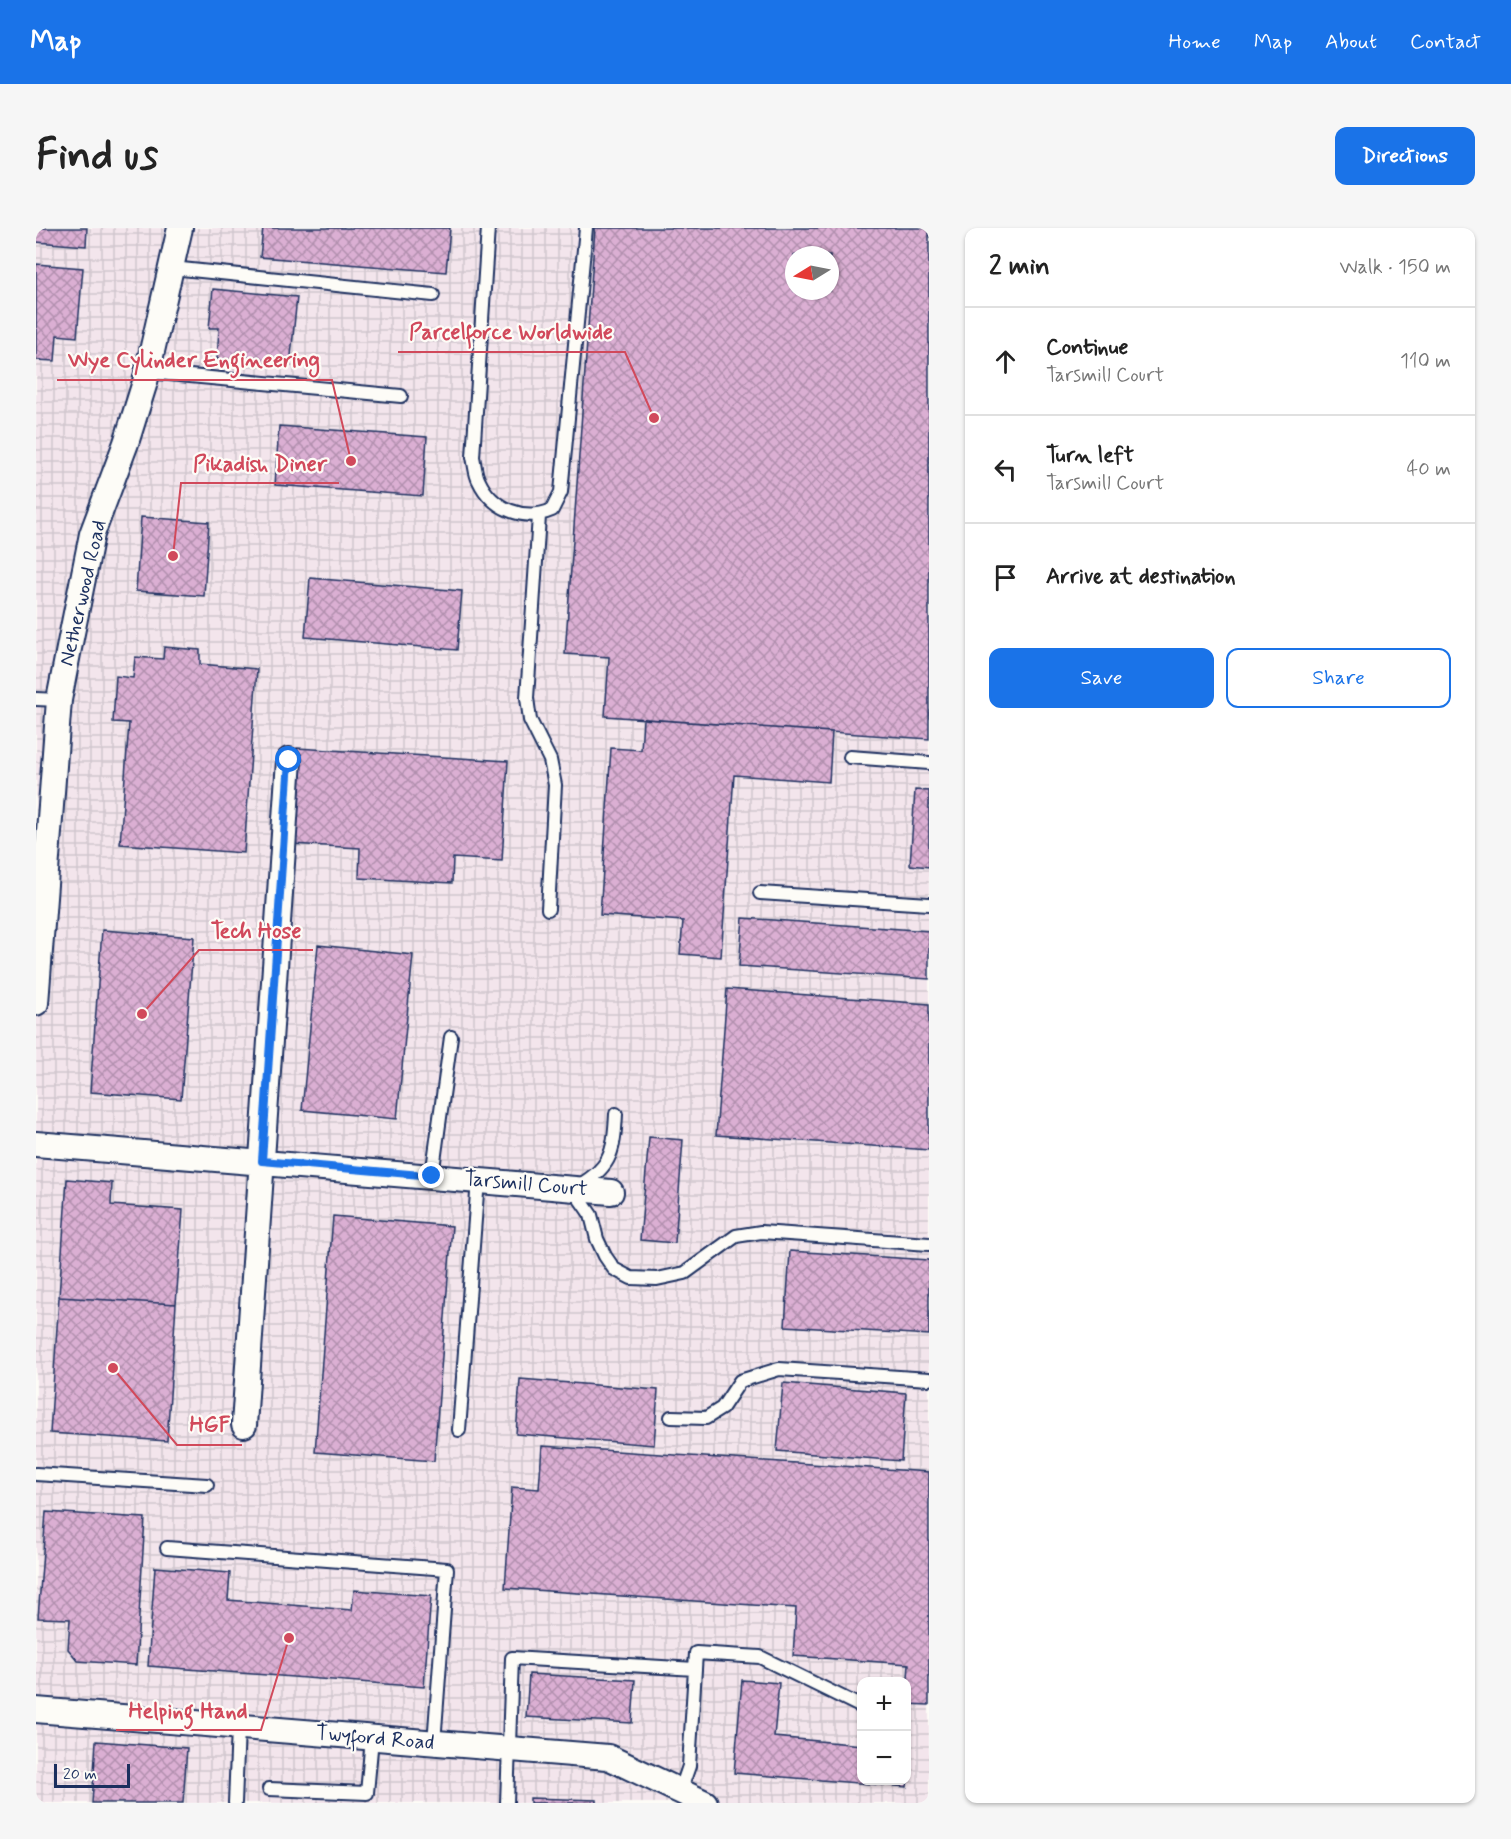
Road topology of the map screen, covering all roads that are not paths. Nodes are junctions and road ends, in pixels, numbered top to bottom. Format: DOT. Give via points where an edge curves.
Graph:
graph roads {
  1 [pos="180,228"];
  2 [pos="488,228"];
  3 [pos="586,228"];
  4 [pos="172,268"];
  5 [pos="433,294"];
  6 [pos="148,372"];
  7 [pos="401,396"];
  8 [pos="539,516"];
  9 [pos="47,699"];
  10 [pos="850,757"];
  11 [pos="289,760"];
  12 [pos="929,764"];
  13 [pos="40,888"];
  14 [pos="760,893"];
  15 [pos="929,904"];
  16 [pos="548,909"];
  17 [pos="36,1003"];
  18 [pos="451,1037"];
  19 [pos="616,1114"];
  20 [pos="36,1144"];
  21 [pos="262,1161"];
  22 [pos="432,1176"];
  23 [pos="478,1180"];
  24 [pos="573,1189"];
  25 [pos="611,1192"];
  26 [pos="929,1244"];
  27 [pos="929,1379"];
  28 [pos="671,1417"];
  29 [pos="244,1425"];
  30 [pos="459,1430"];
  31 [pos="36,1474"];
  32 [pos="207,1485"];
  33 [pos="167,1548"];
  34 [pos="695,1669"];
  35 [pos="857,1705"];
  36 [pos="36,1710"];
  37 [pos="238,1727"];
  38 [pos="372,1738"];
  39 [pos="434,1743"];
  40 [pos="510,1749"];
  41 [pos="269,1788"];
  42 [pos="690,1799"];
  43 [pos="235,1803"];
  44 [pos="507,1803"];
  1 -- 4 [label="street, Netherwood Road"];
  2 -- 8 [label="lane" via="473,457 479,481 490,496 524,516"];
  3 -- 8 [label="lane" via="561,492 552,510"];
  4 -- 5 [label="lane"];
  4 -- 6 [label="street, Netherwood Road"];
  6 -- 7 [label="lane"];
  6 -- 9 [label="street, Netherwood Road" via="92,534"];
  8 -- 16 [label="lane" via="527,698 530,720 550,760 555,784"];
  9 -- 13 [label="street, Netherwood Road"];
  10 -- 12 [label="lane"];
  11 -- 21 [label="street"];
  13 -- 17 [label="street, Netherwood Road"];
  14 -- 15 [label="lane"];
  18 -- 22 [label="lane"];
  19 -- 24 [label="lane" via="610,1158 593,1178"];
  20 -- 21 [label="street, Tarsmill Court"];
  21 -- 22 [label="street, Tarsmill Court"];
  21 -- 29 [label="street"];
  22 -- 23 [label="street, Tarsmill Court"];
  23 -- 24 [label="street, Tarsmill Court"];
  23 -- 30 [label="lane"];
  24 -- 25 [label="street, Tarsmill Court"];
  24 -- 26 [label="lane" via="591,1215 605,1256 614,1269 631,1278 657,1279 685,1273 736,1236 761,1232"];
  27 -- 28 [label="lane" via="779,1369 740,1381 722,1407 706,1418"];
  31 -- 32 [label="lane"];
  33 -- 39 [label="lane" via="447,1569"];
  34 -- 35 [label="lane" via="696,1653 760,1657"];
  34 -- 40 [label="lane" via="512,1658"];
  34 -- 42 [label="lane"];
  36 -- 37 [label="street, Twyford Road"];
  37 -- 38 [label="street, Twyford Road"];
  37 -- 43 [label="lane"];
  38 -- 39 [label="street, Twyford Road"];
  38 -- 41 [label="lane" via="368,1793"];
  39 -- 40 [label="street, Twyford Road"];
  40 -- 42 [label="street, Twyford Road" via="608,1757"];
  40 -- 44 [label="lane"];
}
